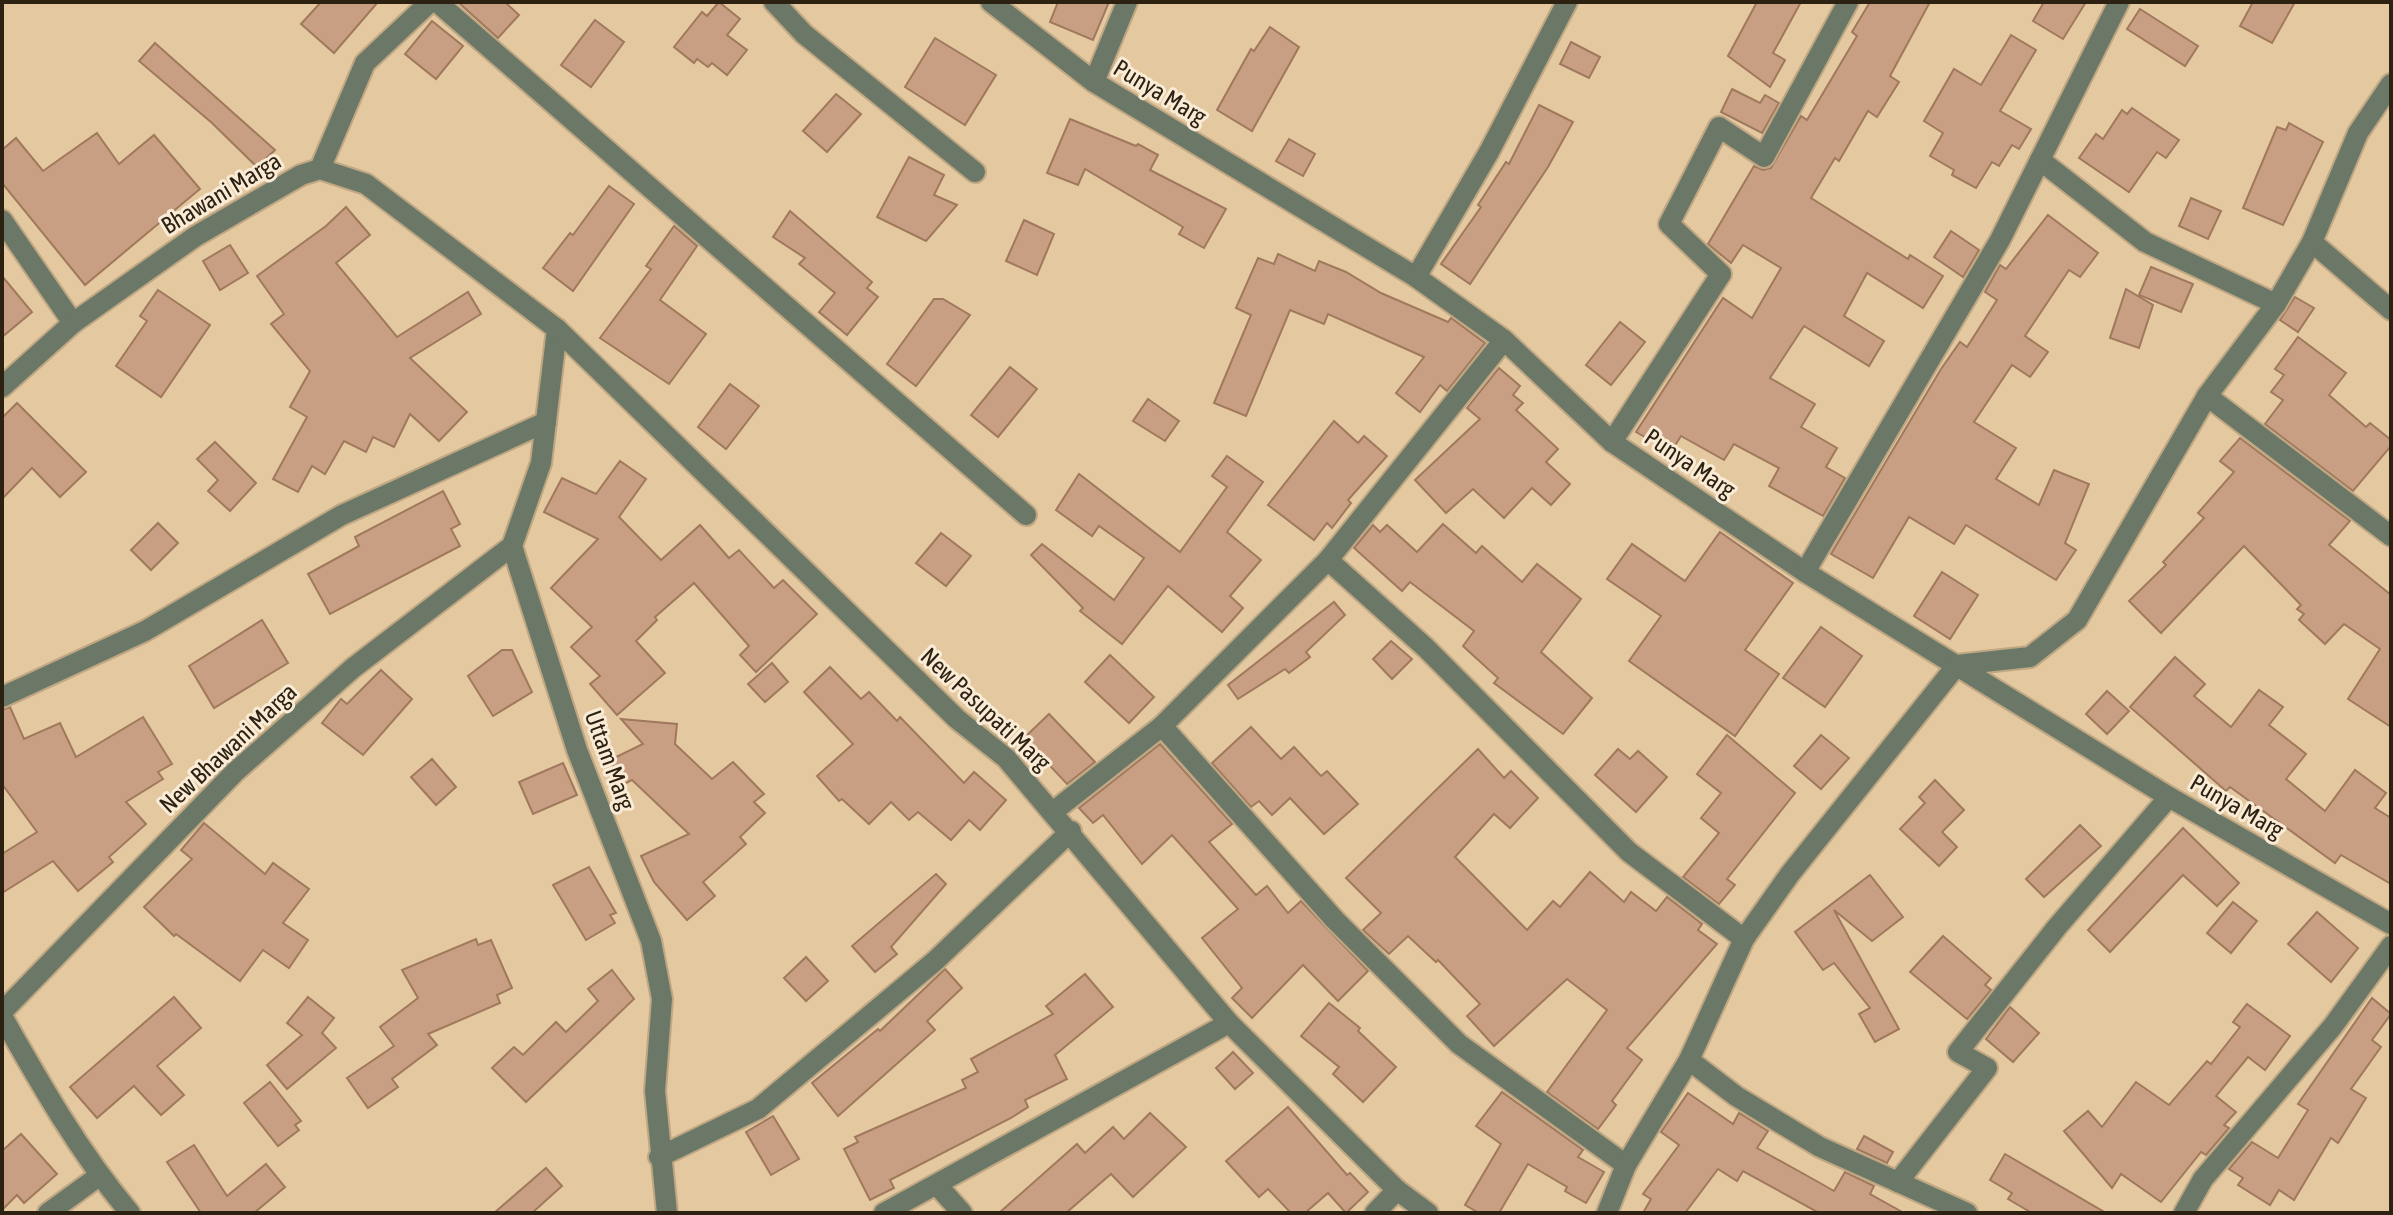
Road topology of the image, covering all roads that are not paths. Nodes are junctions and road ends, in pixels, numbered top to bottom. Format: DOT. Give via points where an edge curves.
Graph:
graph roads {
  1 [pos="430,2"];
  2 [pos="437,2"];
  3 [pos="774,2"];
  4 [pos="991,2"];
  5 [pos="1127,2"];
  6 [pos="1567,2"];
  7 [pos="1848,2"];
  8 [pos="2119,2"];
  9 [pos="1094,82"];
  10 [pos="2391,84"];
  11 [pos="2040,160"];
  12 [pos="320,169"];
  13 [pos="975,172"];
  14 [pos="2,220"];
  15 [pos="2312,242"];
  16 [pos="1416,277"];
  17 [pos="2276,304"];
  18 [pos="2391,310"];
  19 [pos="73,323"];
  20 [pos="557,329"];
  21 [pos="1504,340"];
  22 [pos="2,387"];
  23 [pos="2207,396"];
  24 [pos="546,422"];
  25 [pos="1612,442"];
  26 [pos="1026,515"];
  27 [pos="2391,536"];
  28 [pos="512,546"];
  29 [pos="1328,560"];
  30 [pos="1805,572"];
  31 [pos="1957,665"];
  32 [pos="2,697"];
  33 [pos="1162,726"];
  34 [pos="2169,797"];
  35 [pos="1054,811"];
  36 [pos="1071,831"];
  37 [pos="2391,924"];
  38 [pos="1744,939"];
  39 [pos="2391,946"];
  40 [pos="2,1014"];
  41 [pos="1229,1023"];
  42 [pos="1689,1060"];
  43 [pos="659,1157"];
  44 [pos="1626,1165"];
  45 [pos="99,1176"];
  46 [pos="1898,1182"];
  47 [pos="938,1186"];
  48 [pos="1397,1190"];
  49 [pos="48,1213"];
  50 [pos="130,1213"];
  51 [pos="667,1213"];
  52 [pos="884,1213"];
  53 [pos="962,1213"];
  54 [pos="1375,1213"];
  55 [pos="1428,1213"];
  56 [pos="1607,1213"];
  57 [pos="1967,1213"];
  58 [pos="2184,1213"];
  1 -- 12 [label="street" via="365,63"];
  2 -- 26 [label="street"];
  3 -- 13 [label="street" via="804,34"];
  4 -- 9 [label="street, Punya Marg"];
  5 -- 9 [label="street"];
  6 -- 16 [label="street"];
  7 -- 25 [label="street" via="1764,157 1719,127 1669,224 1721,274"];
  8 -- 11 [label="street"];
  9 -- 16 [label="street, Punya Marg"];
  10 -- 15 [label="street" via="2358,133"];
  11 -- 17 [label="street" via="2145,242"];
  11 -- 30 [label="street" via="2000,240"];
  12 -- 19 [label="street, Bhawani Marga" via="196,236"];
  12 -- 20 [label="street, Bhawani Marga" via="366,184"];
  14 -- 19 [label="street"];
  15 -- 17 [label="street"];
  15 -- 18 [label="street"];
  16 -- 21 [label="street, Punya Marg"];
  17 -- 23 [label="street"];
  19 -- 22 [label="street, Bhawani Marga"];
  20 -- 24 [label="street"];
  20 -- 35 [label="street, New Pasupati Marg" via="957,719 1006,758"];
  21 -- 25 [label="street, Punya Marg"];
  21 -- 29 [label="street"];
  23 -- 27 [label="street"];
  23 -- 31 [label="street" via="2077,620 2030,657"];
  24 -- 28 [label="street" via="541,463"];
  24 -- 32 [label="street" via="342,515 145,631"];
  25 -- 30 [label="street, Punya Marg"];
  28 -- 40 [label="street, New Bhawani Marga" via="353,668 235,772"];
  28 -- 43 [label="street, Uttam Marg" via="577,750 651,941 662,999 655,1091"];
  29 -- 33 [label="street"];
  29 -- 38 [label="street" via="1426,648 1629,852"];
  30 -- 31 [label="street, Punya Marg"];
  31 -- 34 [label="street, Punya Marg"];
  31 -- 38 [label="street"];
  33 -- 35 [label="street"];
  33 -- 44 [label="street" via="1335,920 1459,1044"];
  34 -- 37 [label="street, Punya Marg"];
  34 -- 46 [label="street" via="1958,1052 1987,1068"];
  35 -- 36 [label="street, New Pasupati Marg"];
  36 -- 41 [label="street, New Pasupati Marg"];
  36 -- 43 [label="street" via="935,961 758,1109"];
  38 -- 42 [label="street"];
  39 -- 58 [label="street" via="2333,1026 2203,1179"];
  40 -- 45 [label="street"];
  41 -- 47 [label="street"];
  41 -- 48 [label="street, New Pasupati Marg"];
  42 -- 44 [label="street"];
  42 -- 46 [label="street" via="1820,1147"];
  43 -- 51 [label="street, Uttam Marg"];
  44 -- 56 [label="street"];
  45 -- 49 [label="street"];
  45 -- 50 [label="street"];
  46 -- 57 [label="street"];
  47 -- 52 [label="street"];
  47 -- 53 [label="street"];
  48 -- 54 [label="street"];
  48 -- 55 [label="street, New Pasupati Marg"];
}
